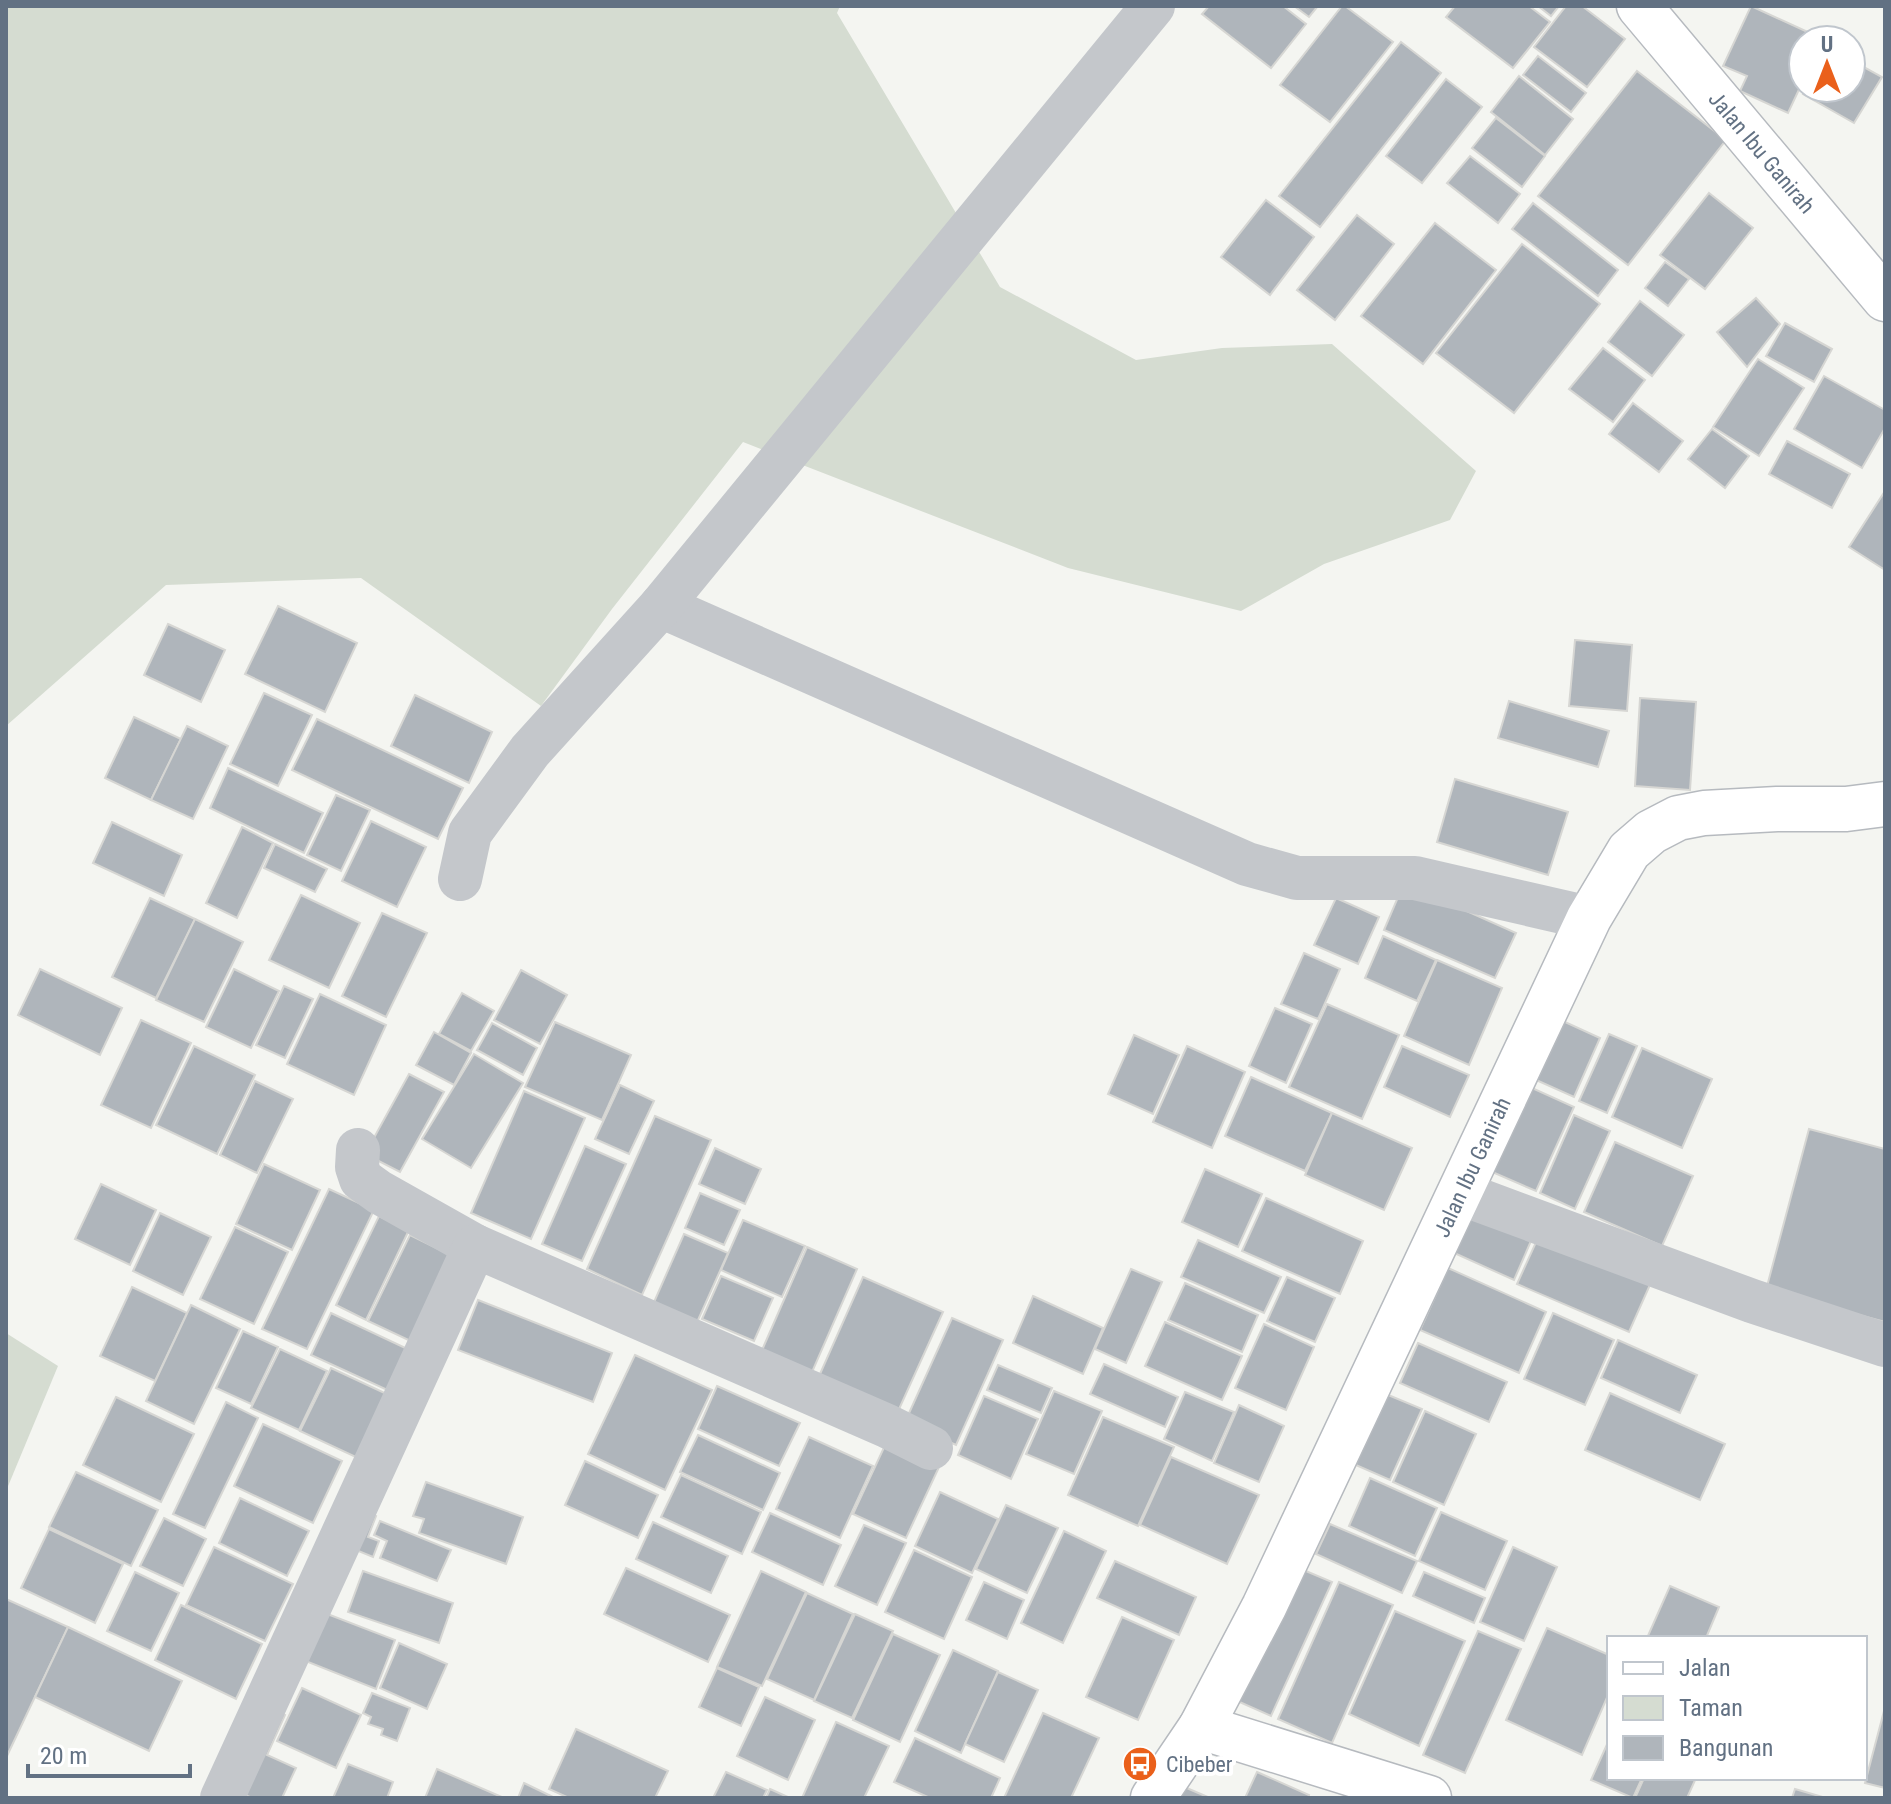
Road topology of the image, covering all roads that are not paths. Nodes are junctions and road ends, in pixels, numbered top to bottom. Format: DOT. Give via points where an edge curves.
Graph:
graph roads {
  1 [pos="1153,6"];
  2 [pos="1639,6"];
  3 [pos="1885,299"];
  4 [pos="661,606"];
  5 [pos="1885,804"];
  6 [pos="460,879"];
  7 [pos="1589,918"];
  8 [pos="358,1150"];
  9 [pos="1460,1193"];
  10 [pos="475,1246"];
  11 [pos="1885,1345"];
  12 [pos="931,1448"];
  13 [pos="1201,1727"];
  14 [pos="222,1798"];
  15 [pos="1153,1798"];
  16 [pos="1429,1798"];
  1 -- 4 [label="street"];
  2 -- 3 [label="main road, Jalan Ibu Ganirah"];
  4 -- 6 [label="street" via="513,774 470,833"];
  4 -- 7 [label="street" via="1247,864 1297,878 1415,878"];
  5 -- 7 [label="main road, Jalan Ibu Ganirah" via="1678,818 1629,851"];
  7 -- 9 [label="main road, Jalan Ibu Ganirah"];
  8 -- 10 [label="street" via="361,1179"];
  9 -- 11 [label="street"];
  9 -- 13 [label="main road, Jalan Ibu Ganirah" via="1264,1607"];
  10 -- 12 [label="street"];
  10 -- 14 [label="street"];
  13 -- 15 [label="main road, Jalan Ibu Ganirah"];
  13 -- 16 [label="main road"];
}
